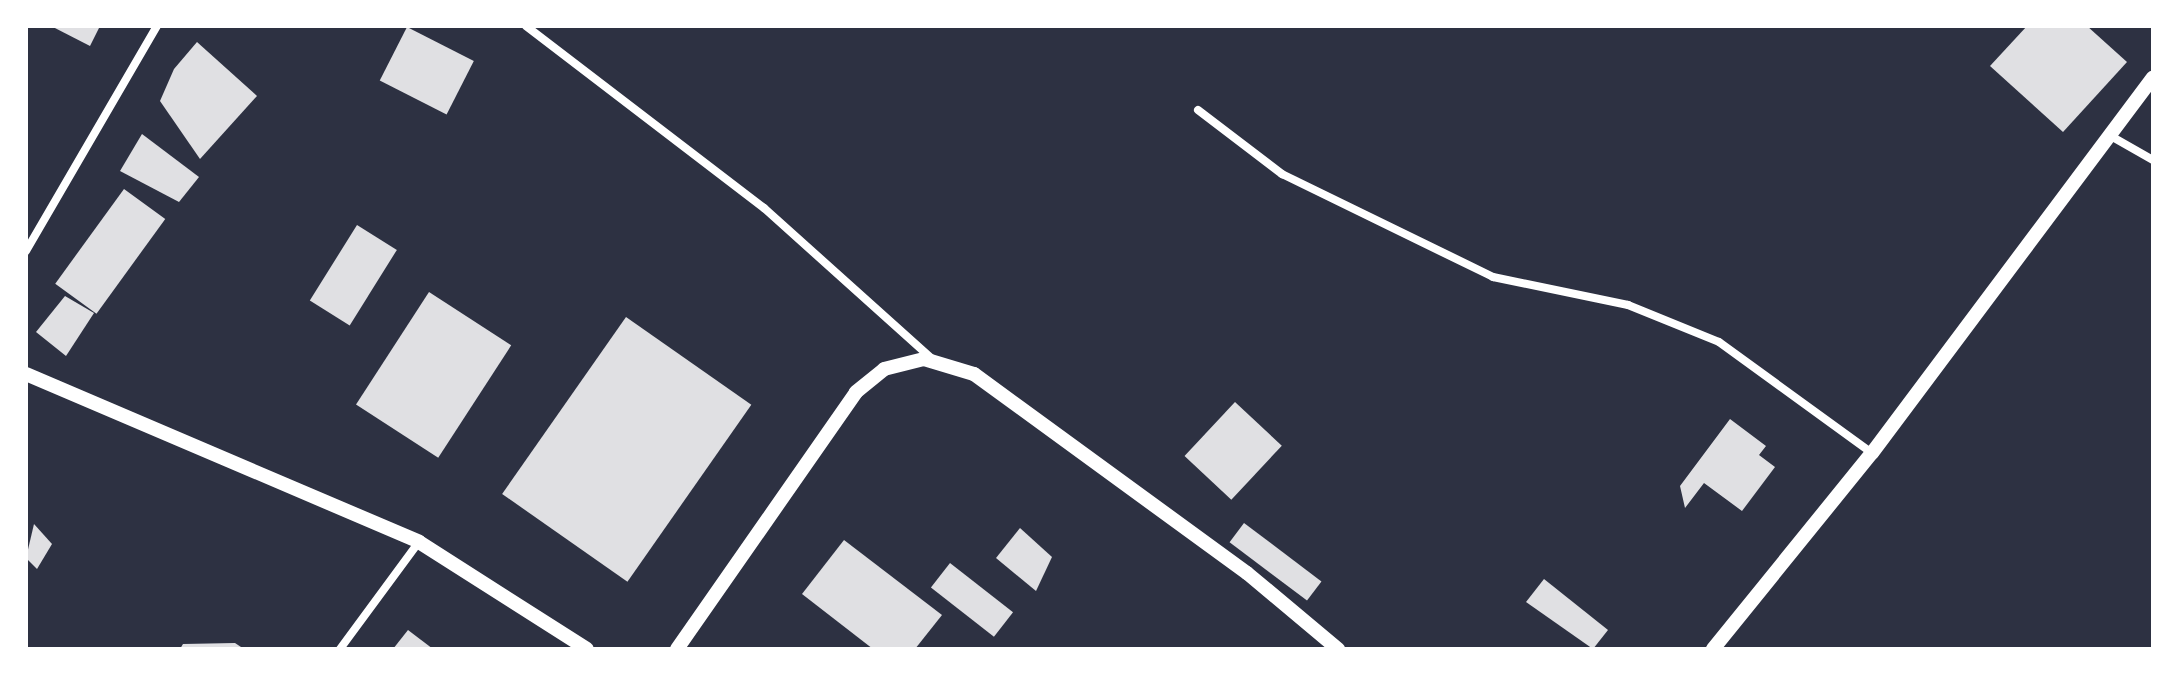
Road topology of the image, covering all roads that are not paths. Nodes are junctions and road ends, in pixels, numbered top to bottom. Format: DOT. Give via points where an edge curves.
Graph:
graph roads {
  1 [pos="157,26"];
  2 [pos="526,26"];
  3 [pos="2153,77"];
  4 [pos="1198,110"];
  5 [pos="2109,135"];
  6 [pos="2153,160"];
  7 [pos="26,251"];
  8 [pos="932,359"];
  9 [pos="26,374"];
  10 [pos="1872,453"];
  11 [pos="419,542"];
  12 [pos="340,649"];
  13 [pos="587,649"];
  14 [pos="677,649"];
  15 [pos="1338,649"];
  16 [pos="1713,649"];
  1 -- 7 [label="street"];
  2 -- 8 [label="street" via="764,208"];
  3 -- 5 [label="street"];
  4 -- 10 [label="street" via="1282,174 1493,277 1628,305 1719,342"];
  5 -- 6 [label="street"];
  5 -- 10 [label="street"];
  8 -- 14 [label="street" via="897,364 856,392"];
  8 -- 15 [label="street" via="974,374 1247,573"];
  9 -- 11 [label="street"];
  10 -- 16 [label="street"];
  11 -- 12 [label="street"];
  11 -- 13 [label="street"];
}
